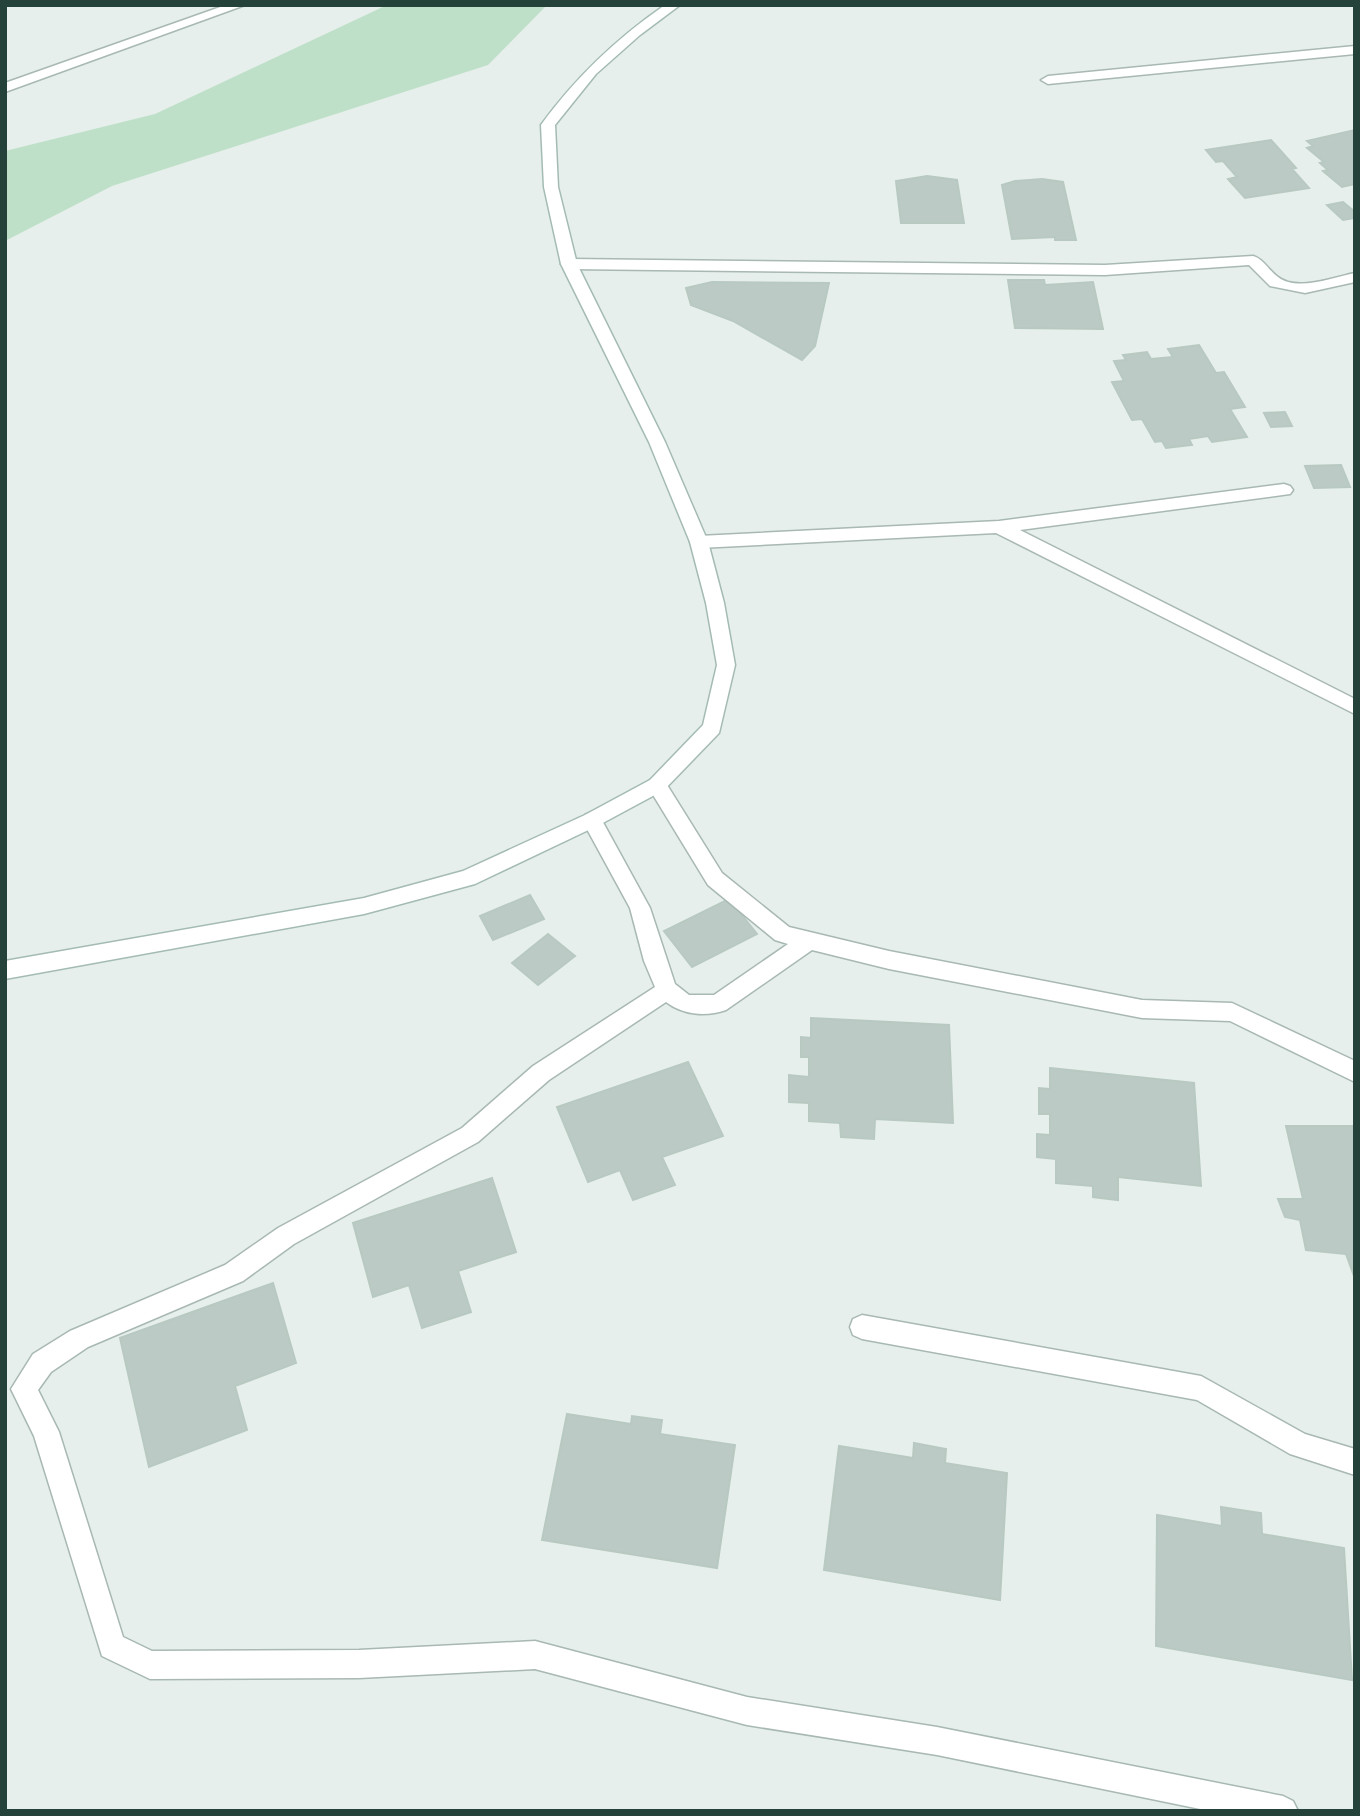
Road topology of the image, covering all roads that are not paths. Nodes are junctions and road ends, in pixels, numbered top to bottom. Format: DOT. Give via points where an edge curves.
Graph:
graph roads {
  1 [pos="239,5"];
  2 [pos="674,5"];
  3 [pos="1355,50"];
  4 [pos="1048,80"];
  5 [pos="5,88"];
  6 [pos="569,264"];
  7 [pos="1355,277"];
  8 [pos="1284,490"];
  9 [pos="999,527"];
  10 [pos="699,542"];
  11 [pos="1355,707"];
  12 [pos="657,785"];
  13 [pos="592,820"];
  14 [pos="808,941"];
  15 [pos="5,970"];
  16 [pos="667,990"];
  17 [pos="1355,1072"];
  18 [pos="862,1327"];
  19 [pos="1355,1462"];
  20 [pos="1283,1811"];
  1 -- 5 [label="street"];
  2 -- 6 [label="street" via="591,71 548,125 551,187"];
  3 -- 4 [label="street"];
  6 -- 7 [label="street" via="1105,270 1253,260 1275,283 1305,288"];
  6 -- 10 [label="street" via="657,442"];
  8 -- 9 [label="street"];
  9 -- 10 [label="street"];
  9 -- 11 [label="street"];
  10 -- 12 [label="street" via="726,665 712,727"];
  12 -- 13 [label="street"];
  12 -- 14 [label="street" via="715,879 783,934"];
  13 -- 15 [label="street" via="468,878 364,906"];
  13 -- 16 [label="street" via="640,908"];
  14 -- 16 [label="street" via="719,1004 685,1004"];
  14 -- 17 [label="street" via="1142,1009 1232,1012"];
  16 -- 20 [label="street" via="541,1073 470,1135 286,1236 234,1273 79,1339 42,1363 24,1389 46,1432 112,1646 150,1665 359,1664 535,1655 747,1711 937,1741"];
  18 -- 19 [label="street" via="1201,1388 1299,1445"];
}
